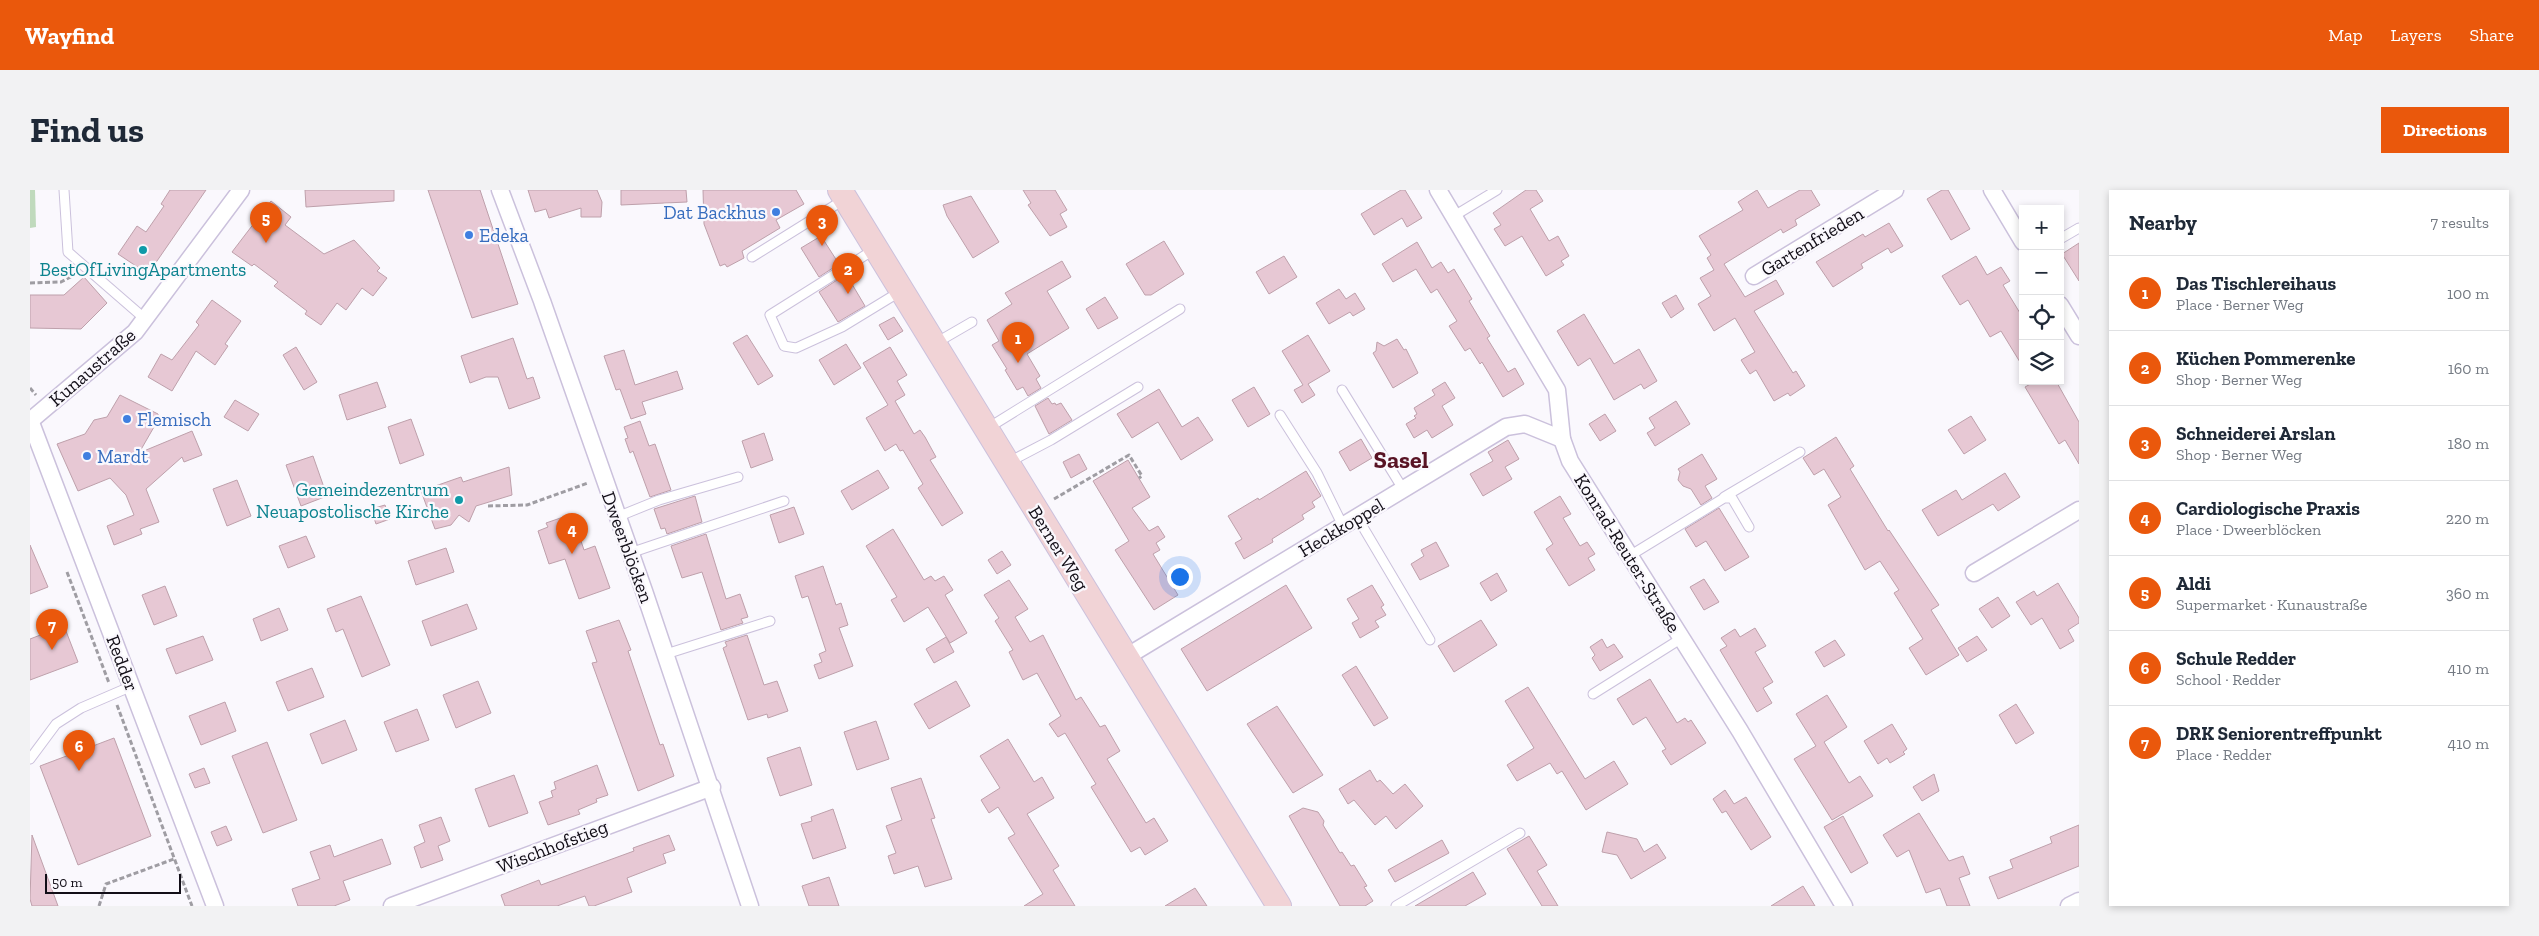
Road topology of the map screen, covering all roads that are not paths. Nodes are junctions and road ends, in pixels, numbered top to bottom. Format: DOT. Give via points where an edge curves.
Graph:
graph roads {
  1 [pos="64,190"];
  2 [pos="240,190"];
  3 [pos="500,190"];
  4 [pos="1438,190"];
  5 [pos="1497,190"];
  6 [pos="1895,190"];
  7 [pos="1992,190"];
  8 [pos="842,194"];
  9 [pos="1454,216"];
  10 [pos="2079,228"];
  11 [pos="2019,235"];
  12 [pos="2064,237"];
  13 [pos="876,249"];
  14 [pos="752,258"];
  15 [pos="1754,276"];
  16 [pos="902,291"];
  17 [pos="1180,309"];
  18 [pos="2064,312"];
  19 [pos="144,318"];
  20 [pos="972,322"];
  21 [pos="2079,336"];
  22 [pos="934,344"];
  23 [pos="1138,387"];
  24 [pos="1342,390"];
  25 [pos="1280,415"];
  26 [pos="30,421"];
  27 [pos="986,429"];
  28 [pos="1562,439"];
  29 [pos="1800,452"];
  30 [pos="1007,464"];
  31 [pos="738,477"];
  32 [pos="1403,489"];
  33 [pos="1724,498"];
  34 [pos="784,501"];
  35 [pos="2079,510"];
  36 [pos="617,517"];
  37 [pos="1350,522"];
  38 [pos="1749,527"];
  39 [pos="630,553"];
  40 [pos="1631,555"];
  41 [pos="1974,572"];
  42 [pos="770,620"];
  43 [pos="1682,638"];
  44 [pos="1430,640"];
  45 [pos="666,654"];
  46 [pos="1126,657"];
  47 [pos="132,686"];
  48 [pos="1593,694"];
  49 [pos="30,759"];
  50 [pos="712,786"];
  51 [pos="1520,833"];
  52 [pos="2079,901"];
  53 [pos="215,906"];
  54 [pos="392,906"];
  55 [pos="750,906"];
  56 [pos="1279,906"];
  57 [pos="1396,906"];
  58 [pos="1844,906"];
  59 [pos="2069,906"];
  1 -- 19 [label="lane" via="68,252"];
  2 -- 19 [label="street, Kunaustraße"];
  3 -- 36 [label="street, Dweerblöcken"];
  4 -- 9 [label="street, Konrad-Reuter-Straße"];
  5 -- 9 [label="lane"];
  6 -- 15 [label="street, Gartenfrieden"];
  7 -- 11 [label="street"];
  8 -- 13 [label="street, Berner Weg"];
  8 -- 14 [label="lane"];
  9 -- 28 [label="street, Konrad-Reuter-Straße" via="1557,390"];
  10 -- 12 [label="lane"];
  13 -- 16 [label="street, Berner Weg"];
  13 -- 16 [label="lane" via="770,315 784,346 796,348 842,327"];
  16 -- 22 [label="street, Berner Weg"];
  17 -- 27 [label="lane"];
  18 -- 21 [label="street"];
  19 -- 26 [label="street, Kunaustraße" via="135,332"];
  20 -- 22 [label="lane"];
  22 -- 27 [label="street, Berner Weg"];
  23 -- 30 [label="lane"];
  24 -- 32 [label="lane"];
  25 -- 37 [label="lane"];
  26 -- 47 [label="street, Redder"];
  27 -- 30 [label="street, Berner Weg"];
  28 -- 32 [label="street, Heckkoppel" via="1525,424 1506,427"];
  28 -- 40 [label="street, Konrad-Reuter-Straße" via="1570,460"];
  29 -- 33 [label="lane"];
  30 -- 46 [label="street, Berner Weg"];
  31 -- 36 [label="lane" via="660,500"];
  32 -- 37 [label="street, Heckkoppel"];
  33 -- 38 [label="lane" via="1732,498"];
  33 -- 40 [label="lane"];
  34 -- 39 [label="lane"];
  35 -- 41 [label="street"];
  36 -- 39 [label="street, Dweerblöcken"];
  37 -- 44 [label="lane"];
  37 -- 46 [label="street, Heckkoppel"];
  39 -- 45 [label="street, Dweerblöcken"];
  40 -- 43 [label="street, Konrad-Reuter-Straße"];
  42 -- 45 [label="lane"];
  43 -- 48 [label="lane"];
  43 -- 58 [label="street, Konrad-Reuter-Straße"];
  45 -- 50 [label="street, Dweerblöcken"];
  46 -- 56 [label="street, Berner Weg"];
  47 -- 49 [label="lane" via="81,708 56,724"];
  47 -- 53 [label="street, Redder"];
  50 -- 54 [label="street, Wischhofstieg"];
  50 -- 55 [label="street, Dweerblöcken"];
  51 -- 57 [label="lane"];
  52 -- 59 [label="street"];
}
